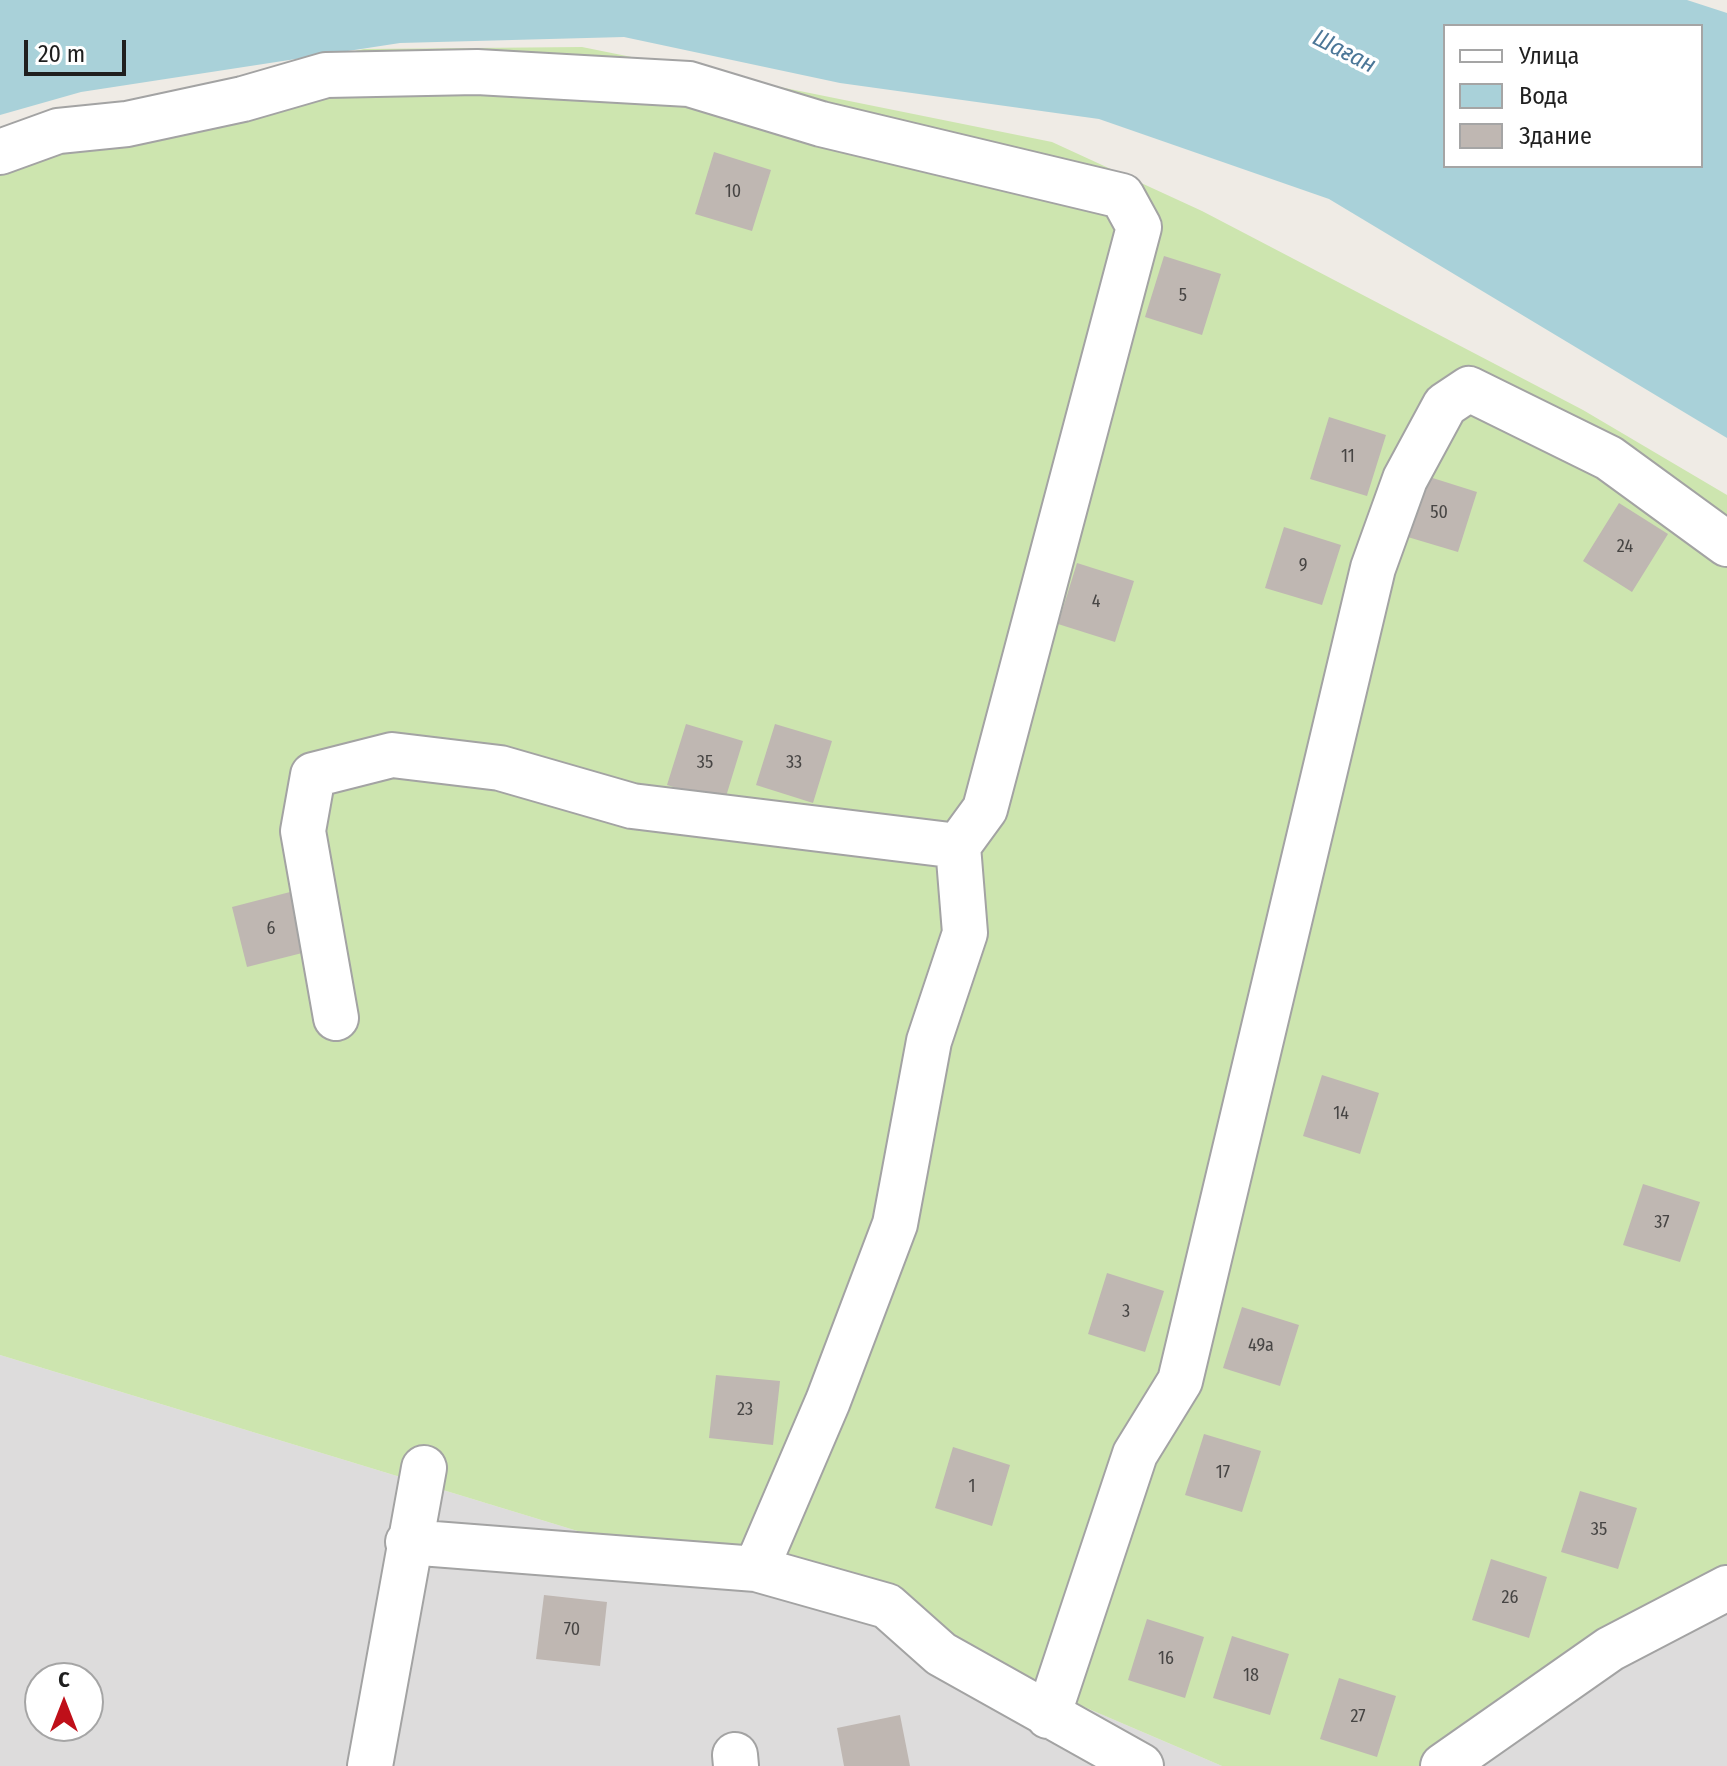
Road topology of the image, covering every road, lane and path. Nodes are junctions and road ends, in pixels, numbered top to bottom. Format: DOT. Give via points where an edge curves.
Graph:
graph roads {
  1 [pos="0,152"];
  2 [pos="1727,544"];
  3 [pos="958,846"];
  4 [pos="336,1018"];
  5 [pos="424,1468"];
  6 [pos="408,1542"];
  7 [pos="756,1569"];
  8 [pos="1727,1588"];
  9 [pos="1048,1716"];
  10 [pos="370,1766"];
  11 [pos="1141,1766"];
  12 [pos="1443,1766"];
  1 -- 3 [label="street" via="58,131 127,124 326,75 477,72 689,84 821,124 1122,196 1139,227 985,809"];
  2 -- 9 [label="street" via="1609,458 1469,389 1445,405 1405,479 1373,568 1180,1381 1135,1454"];
  3 -- 4 [label="street" via="632,806 500,768 392,755 313,775 303,831"];
  3 -- 7 [label="street" via="965,933 929,1041 895,1224 828,1401"];
  5 -- 6 [label="street"];
  6 -- 7 [label="street"];
  6 -- 10 [label="street"];
  7 -- 9 [label="street" via="887,1606 941,1654"];
  8 -- 12 [label="street" via="1610,1649"];
  9 -- 11 [label="street"];
}
